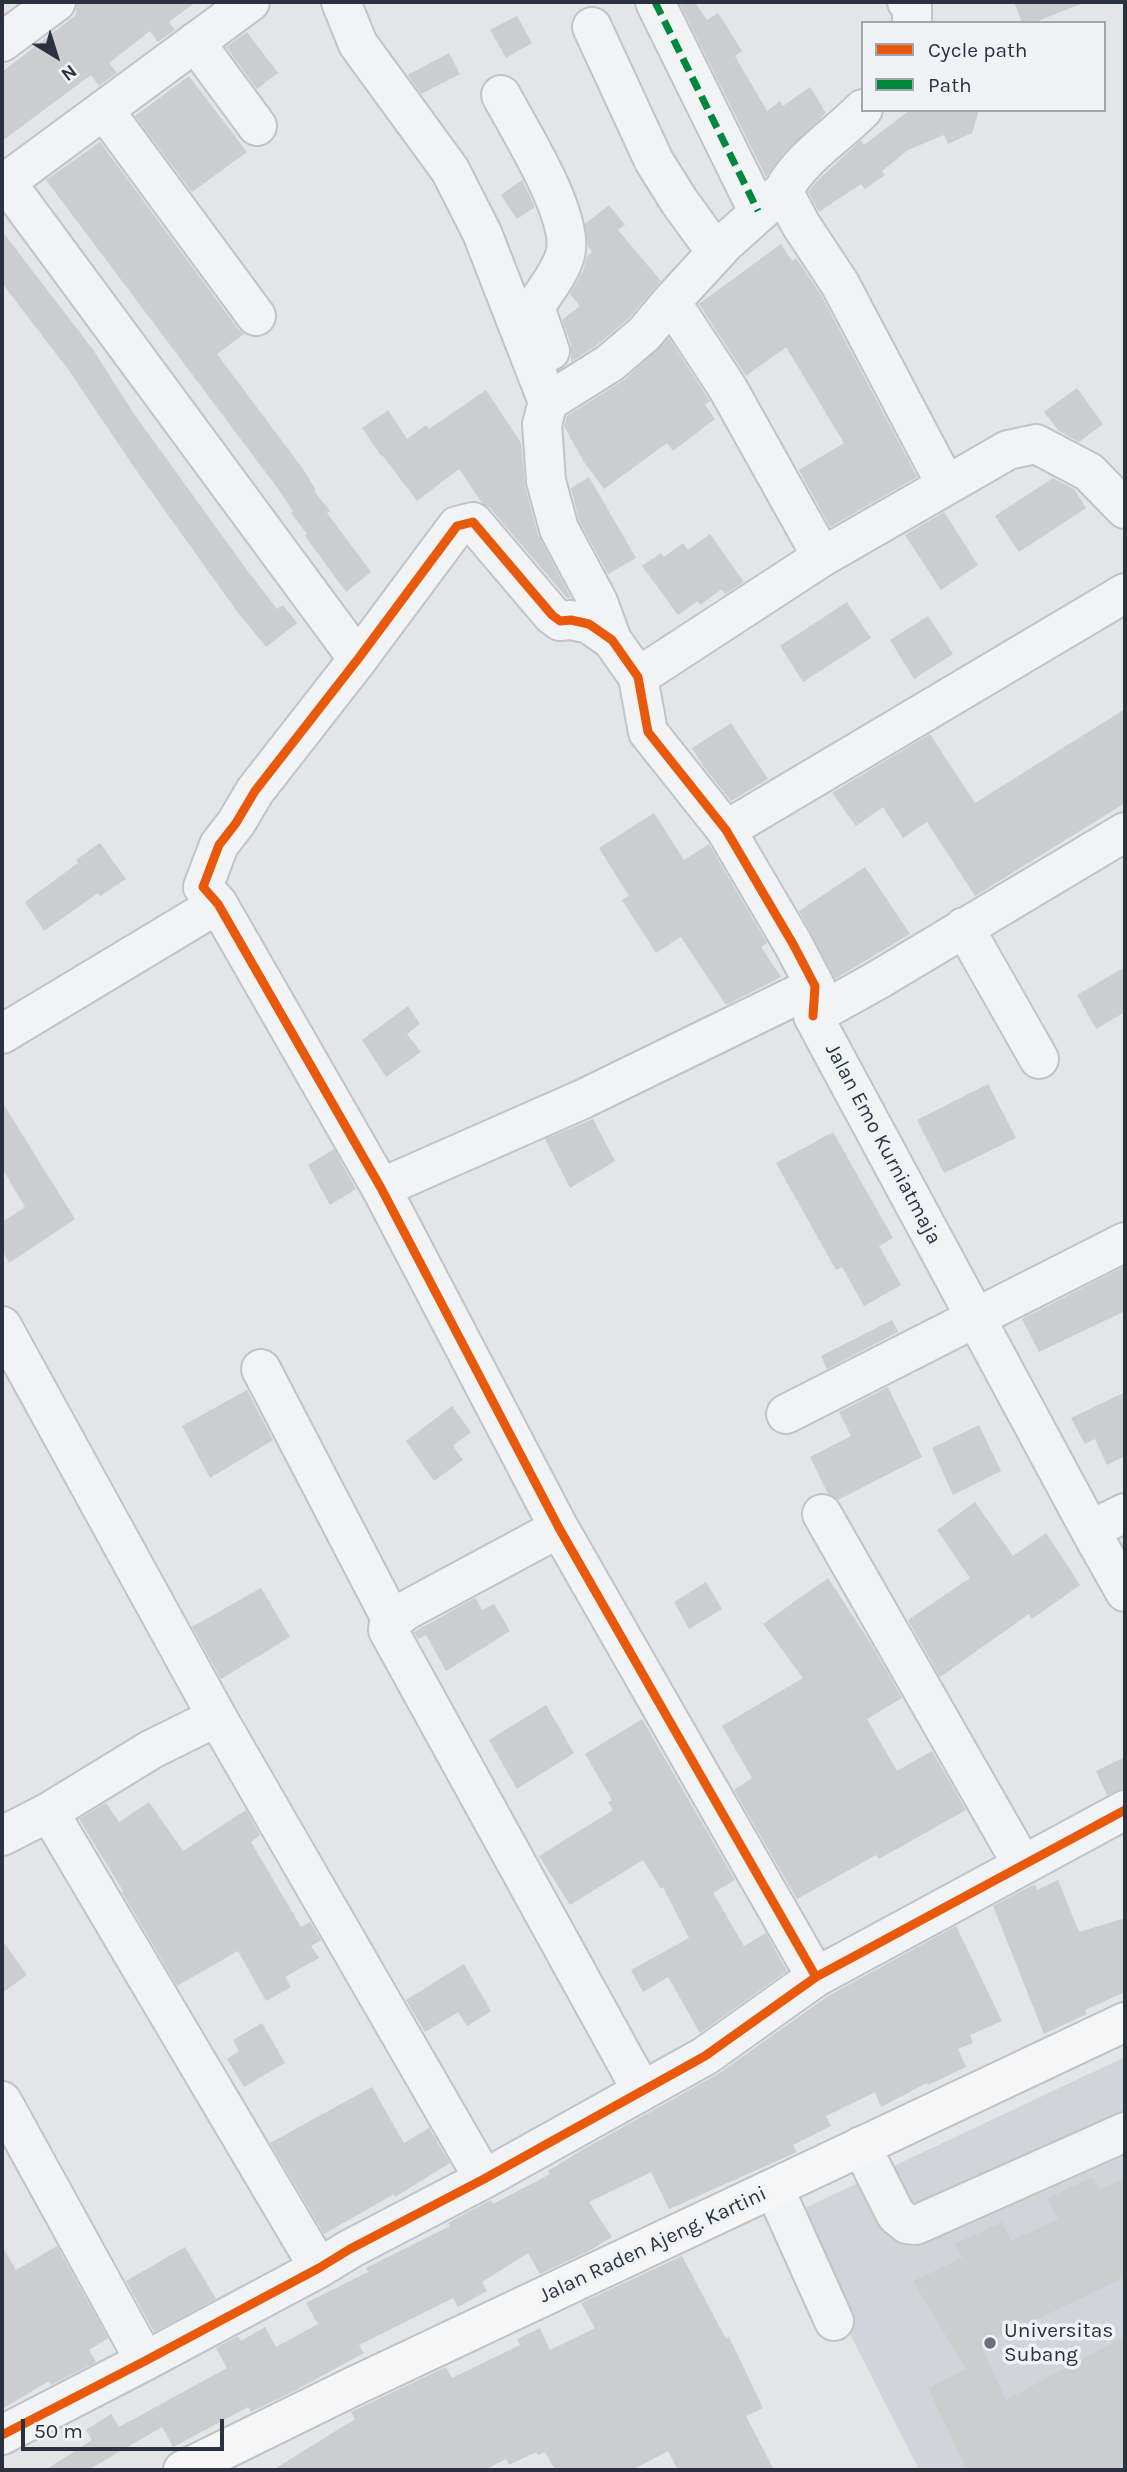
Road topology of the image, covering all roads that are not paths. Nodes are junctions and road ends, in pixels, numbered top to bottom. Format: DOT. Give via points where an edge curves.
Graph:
graph roads {
  1 [pos="56,2"];
  2 [pos="250,2"];
  3 [pos="341,2"];
  4 [pos="655,2"];
  5 [pos="592,27"];
  6 [pos="2,42"];
  7 [pos="195,42"];
  8 [pos="501,95"];
  9 [pos="104,110"];
  10 [pos="861,111"];
  11 [pos="257,126"];
  12 [pos="4,184"];
  13 [pos="771,201"];
  14 [pos="716,252"];
  15 [pos="671,302"];
  16 [pos="256,316"];
  17 [pos="548,402"];
  18 [pos="946,485"];
  19 [pos="1125,509"];
  20 [pos="822,557"];
  21 [pos="1125,593"];
  22 [pos="612,640"];
  23 [pos="358,659"];
  24 [pos="638,677"];
  25 [pos="726,830"];
  26 [pos="1125,832"];
  27 [pos="218,904"];
  28 [pos="964,927"];
  29 [pos="814,1001"];
  30 [pos="2,1034"];
  31 [pos="1039,1059"];
  32 [pos="381,1188"];
  33 [pos="1125,1242"];
  34 [pos="975,1317"];
  35 [pos="2,1326"];
  36 [pos="261,1369"];
  37 [pos="786,1414"];
  38 [pos="1125,1513"];
  39 [pos="822,1514"];
  40 [pos="559,1528"];
  41 [pos="1090,1530"];
  42 [pos="1125,1592"];
  43 [pos="390,1617"];
  44 [pos="217,1717"];
  45 [pos="1125,1810"];
  46 [pos="49,1812"];
  47 [pos="2,1836"];
  48 [pos="1022,1864"];
  49 [pos="816,1978"];
  50 [pos="1125,2021"];
  51 [pos="642,2091"];
  52 [pos="2,2101"];
  53 [pos="1125,2133"];
  54 [pos="861,2147"];
  55 [pos="484,2179"];
  56 [pos="774,2188"];
  57 [pos="319,2268"];
  58 [pos="834,2321"];
  59 [pos="145,2361"];
  60 [pos="2,2435"];
  61 [pos="197,2467"];
  1 -- 6 [label="street"];
  2 -- 7 [label="street"];
  3 -- 17 [label="street" via="358,44 450,170 482,233"];
  4 -- 13 [label="street"];
  5 -- 14 [label="street" via="654,161"];
  7 -- 9 [label="street"];
  7 -- 11 [label="street"];
  8 -- 17 [label="street" via="557,202 567,234 565,255 535,307 557,374"];
  9 -- 12 [label="street"];
  9 -- 16 [label="street"];
  10 -- 13 [label="street" via="793,172"];
  12 -- 23 [label="street"];
  13 -- 14 [label="street"];
  13 -- 18 [label="street" via="801,225 840,284"];
  14 -- 15 [label="street"];
  15 -- 17 [label="street" via="644,334 610,363"];
  15 -- 20 [label="street" via="727,387"];
  17 -- 22 [label="street" via="542,424 546,481 559,529 598,602"];
  18 -- 19 [label="street" via="1008,450 1036,443 1089,472"];
  18 -- 20 [label="street"];
  20 -- 24 [label="street"];
  21 -- 25 [label="street"];
  22 -- 23 [label="street" via="589,624 560,621 552,615 473,522 457,526"];
  22 -- 24 [label="street"];
  23 -- 27 [label="street" via="255,790 219,845 203,887"];
  24 -- 25 [label="street, Jalan Emo Kurniatmaja" via="648,732"];
  25 -- 29 [label="street, Jalan Emo Kurniatmaja"];
  26 -- 28 [label="street"];
  27 -- 30 [label="street"];
  27 -- 32 [label="street"];
  28 -- 29 [label="street" via="876,981"];
  28 -- 31 [label="street"];
  29 -- 32 [label="street"];
  29 -- 34 [label="street, Jalan Emo Kurniatmaja"];
  32 -- 40 [label="street"];
  33 -- 34 [label="street"];
  34 -- 37 [label="street"];
  34 -- 41 [label="street, Jalan Emo Kurniatmaja"];
  35 -- 44 [label="street"];
  36 -- 43 [label="street"];
  38 -- 41 [label="street"];
  39 -- 48 [label="street"];
  40 -- 43 [label="street" via="392,1622"];
  40 -- 49 [label="street"];
  41 -- 42 [label="street, Jalan Emo Kurniatmaja"];
  43 -- 51 [label="street" via="389,1635"];
  44 -- 46 [label="street" via="152,1749"];
  44 -- 55 [label="street"];
  45 -- 48 [label="street"];
  46 -- 47 [label="street"];
  46 -- 57 [label="street"];
  48 -- 49 [label="street"];
  49 -- 51 [label="street" via="705,2056"];
  50 -- 54 [label="main road, Jalan Raden Ajeng. Kartini"];
  51 -- 55 [label="street"];
  52 -- 59 [label="street"];
  53 -- 54 [label="street" via="916,2225 896,2215"];
  54 -- 56 [label="main road, Jalan Raden Ajeng. Kartini"];
  55 -- 57 [label="street"];
  56 -- 58 [label="street"];
  56 -- 61 [label="main road, Jalan Raden Ajeng. Kartini"];
  57 -- 59 [label="street"];
  59 -- 60 [label="street"];
}
